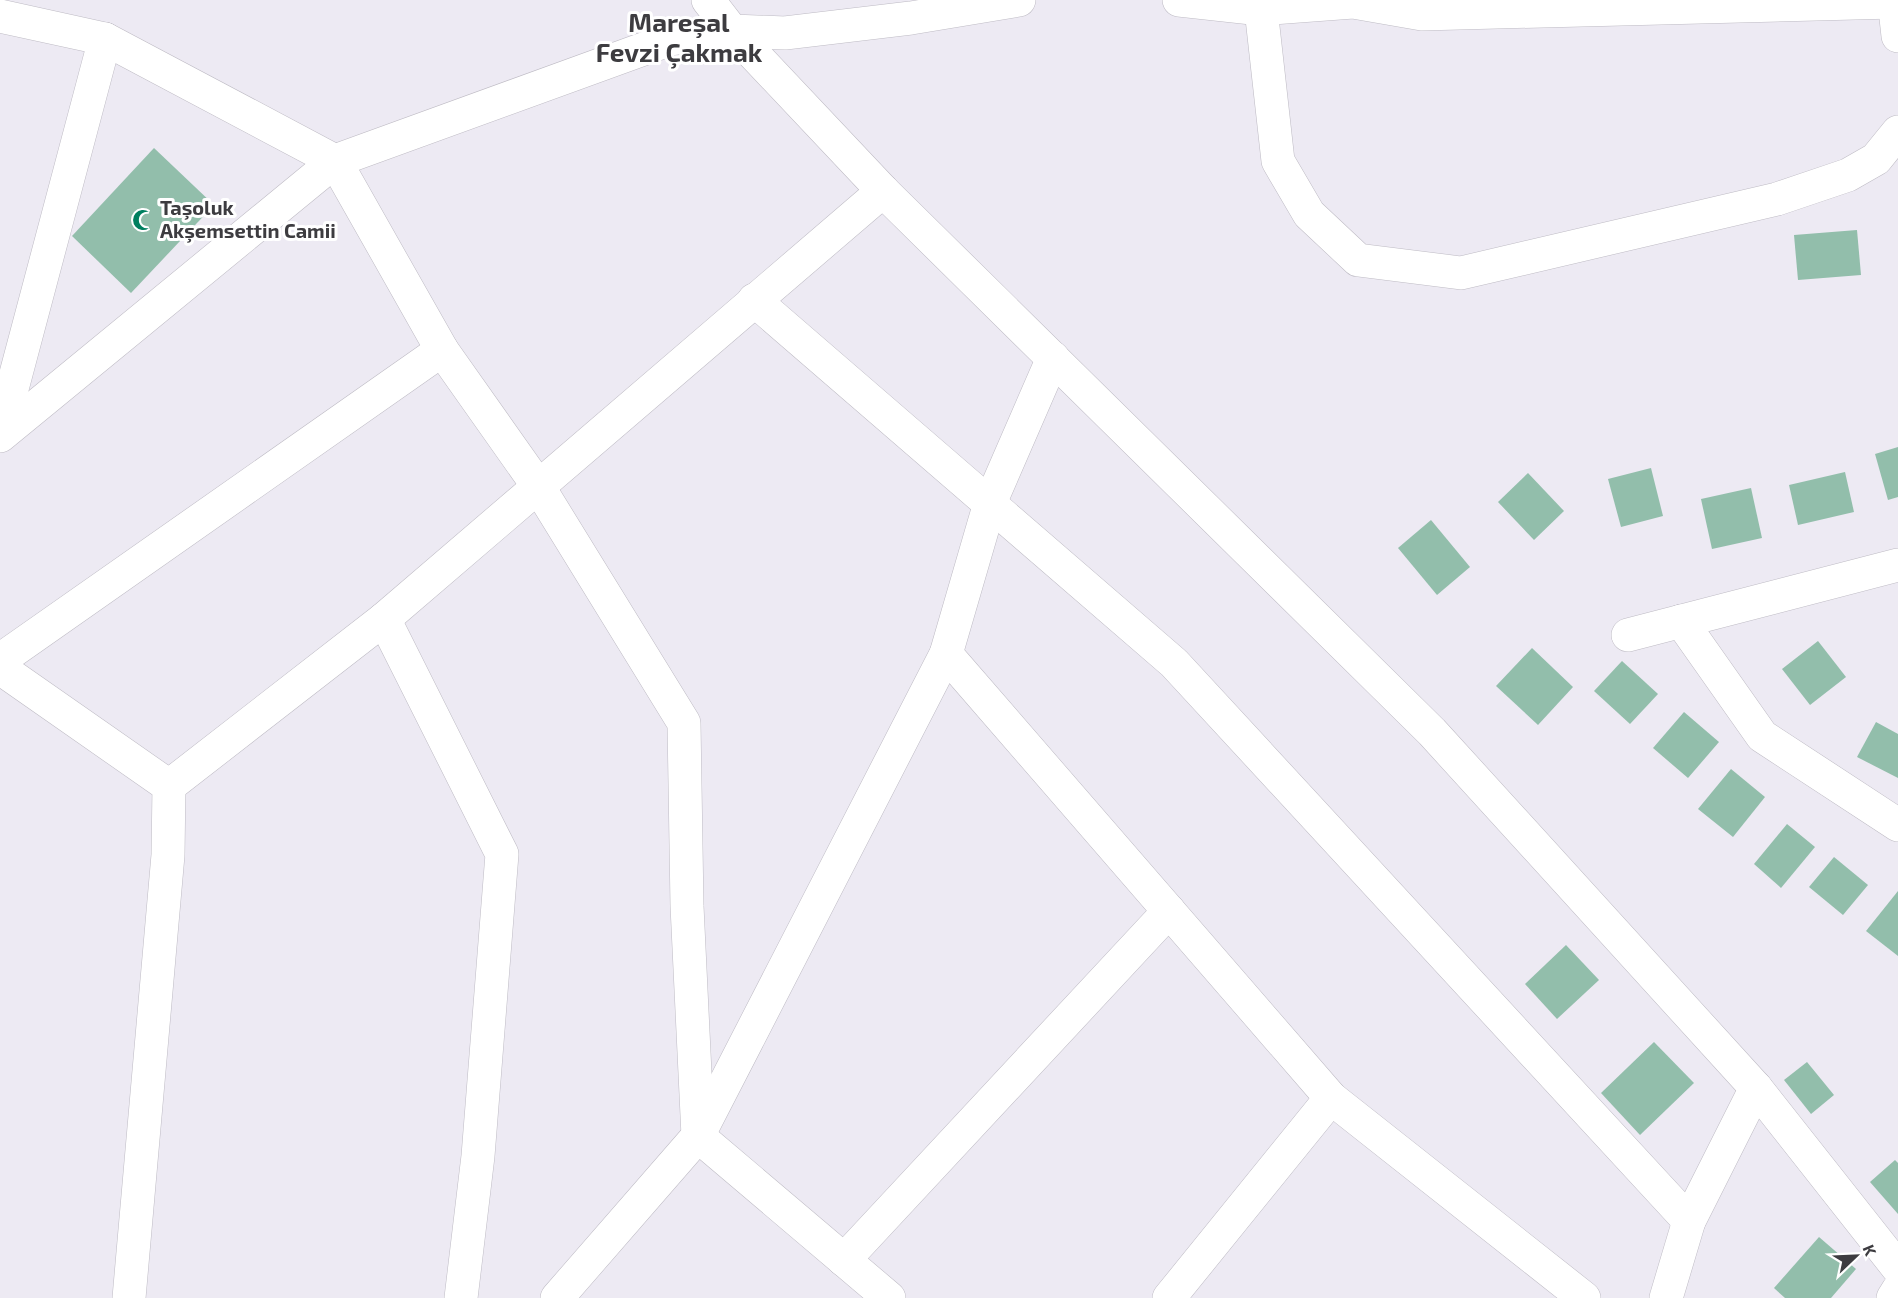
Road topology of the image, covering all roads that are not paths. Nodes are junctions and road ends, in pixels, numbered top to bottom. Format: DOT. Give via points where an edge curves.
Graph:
graph roads {
  1 [pos="708,0"];
  2 [pos="1019,0"];
  3 [pos="1179,0"];
  4 [pos="1353,1"];
  5 [pos="1894,1"];
  6 [pos="1261,9"];
  7 [pos="0,16"];
  8 [pos="732,31"];
  9 [pos="1898,36"];
  10 [pos="105,39"];
  11 [pos="1898,132"];
  12 [pos="335,161"];
  13 [pos="883,191"];
  14 [pos="754,300"];
  15 [pos="442,350"];
  16 [pos="1053,358"];
  17 [pos="8,374"];
  18 [pos="0,435"];
  19 [pos="538,486"];
  20 [pos="990,503"];
  21 [pos="1898,565"];
  22 [pos="384,619"];
  23 [pos="1681,621"];
  24 [pos="1628,635"];
  25 [pos="946,654"];
  26 [pos="0,660"];
  27 [pos="0,668"];
  28 [pos="169,786"];
  29 [pos="1898,825"];
  30 [pos="1169,911"];
  31 [pos="1756,1088"];
  32 [pos="1331,1098"];
  33 [pos="698,1136"];
  34 [pos="1689,1221"];
  35 [pos="844,1260"];
  36 [pos="1898,1268"];
  37 [pos="1898,1290"];
  38 [pos="129,1298"];
  39 [pos="461,1298"];
  40 [pos="557,1298"];
  41 [pos="889,1298"];
  42 [pos="1169,1298"];
  43 [pos="1584,1298"];
  44 [pos="1666,1298"];
  45 [pos="1893,1298"];
  1 -- 8 [label="street"];
  2 -- 8 [label="street" via="785,33"];
  3 -- 6 [label="street"];
  4 -- 5 [label="street" via="1422,14"];
  4 -- 6 [label="street"];
  5 -- 9 [label="street"];
  6 -- 11 [label="street" via="1278,161 1309,214 1358,260 1461,273 1777,199 1848,175 1876,159"];
  7 -- 10 [label="street"];
  8 -- 12 [label="street" via="670,39"];
  8 -- 13 [label="street"];
  10 -- 12 [label="street"];
  10 -- 17 [label="street"];
  12 -- 15 [label="street"];
  12 -- 18 [label="street"];
  13 -- 14 [label="street"];
  13 -- 16 [label="street"];
  14 -- 19 [label="street"];
  14 -- 20 [label="street"];
  15 -- 19 [label="street"];
  15 -- 26 [label="street"];
  16 -- 20 [label="street"];
  16 -- 31 [label="street" via="1432,732"];
  17 -- 18 [label="street"];
  19 -- 22 [label="street"];
  19 -- 33 [label="street" via="684,723 687,906"];
  20 -- 25 [label="street"];
  20 -- 34 [label="street" via="1174,663"];
  21 -- 23 [label="street"];
  22 -- 28 [label="street"];
  22 -- 39 [label="street" via="502,854 478,1156"];
  23 -- 24 [label="street"];
  23 -- 29 [label="street" via="1762,736"];
  25 -- 30 [label="street"];
  25 -- 33 [label="street"];
  27 -- 28 [label="street"];
  28 -- 38 [label="street" via="168,855"];
  30 -- 32 [label="street"];
  30 -- 35 [label="street"];
  31 -- 34 [label="street"];
  31 -- 36 [label="street"];
  32 -- 42 [label="street"];
  32 -- 43 [label="street"];
  33 -- 35 [label="street"];
  33 -- 40 [label="street"];
  34 -- 44 [label="street"];
  35 -- 41 [label="street"];
  37 -- 45 [label="street"];
}
